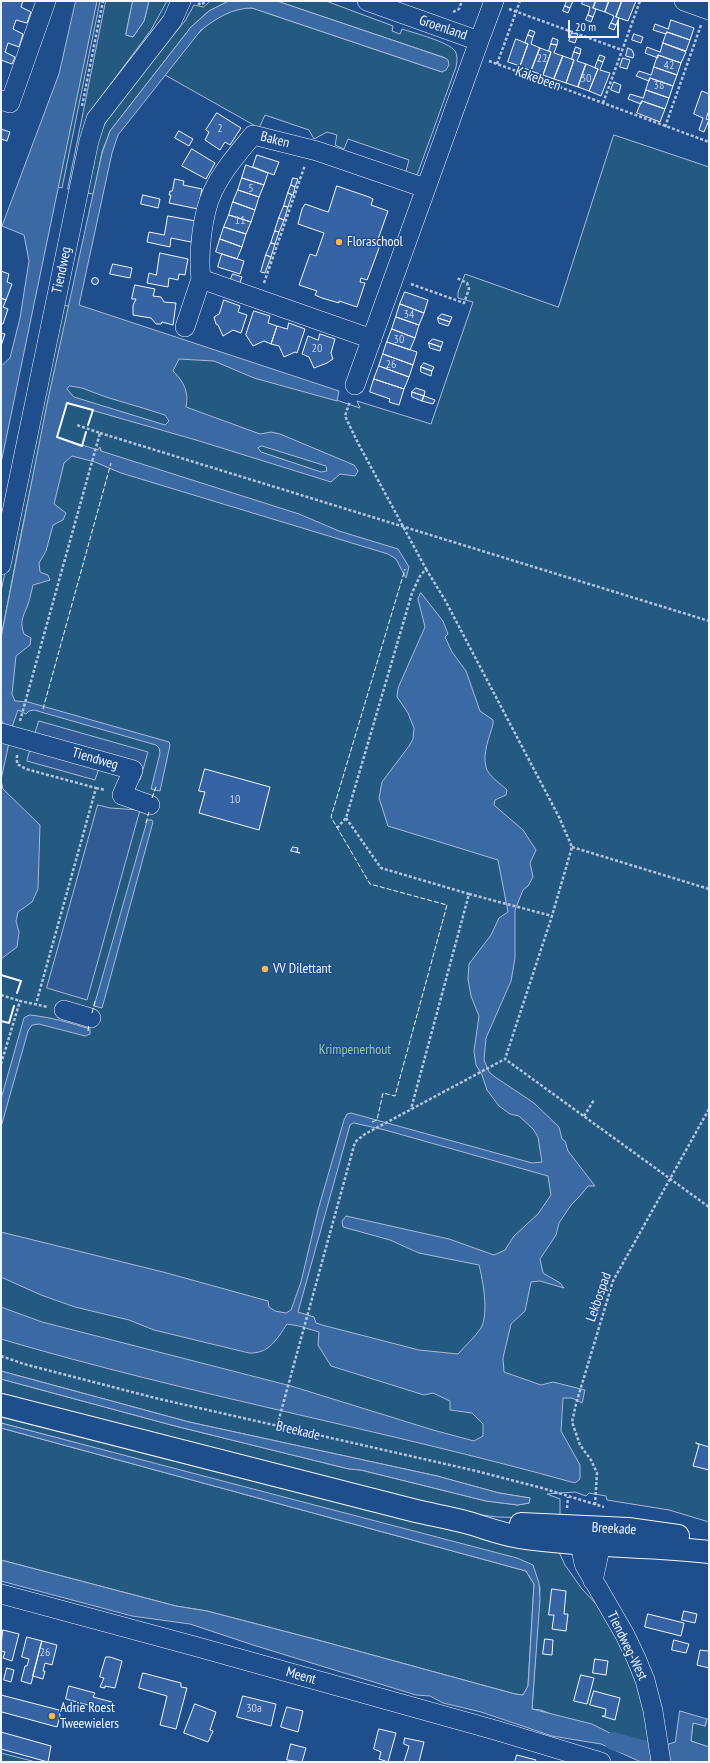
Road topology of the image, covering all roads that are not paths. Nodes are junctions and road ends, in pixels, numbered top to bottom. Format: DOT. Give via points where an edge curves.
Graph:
graph roads {
  1 [pos="46,1"];
  2 [pos="181,1"];
  3 [pos="367,1"];
  4 [pos="684,1"];
  5 [pos="494,2"];
  6 [pos="708,10"];
  7 [pos="476,48"];
  8 [pos="1,100"];
  9 [pos="425,188"];
  10 [pos="201,279"];
  11 [pos="185,327"];
  12 [pos="372,339"];
  13 [pos="352,394"];
  14 [pos="1,565"];
  15 [pos="10,735"];
  16 [pos="150,805"];
  17 [pos="64,1010"];
  18 [pos="91,1018"];
  19 [pos="1,1405"];
  20 [pos="591,1536"];
  21 [pos="709,1548"];
  22 [pos="709,1552"];
  23 [pos="1,1594"];
  24 [pos="601,1762"];
  25 [pos="661,1762"];
  1 -- 8 [label="street" via="10,103"];
  2 -- 14 [label="street, Tiendweg" via="172,21 96,119 81,178"];
  3 -- 7 [label="street, Groenland"];
  4 -- 6 [label="street"];
  5 -- 7 [label="street, Groenland"];
  7 -- 9 [label="street"];
  9 -- 10 [label="street, Baken" via="310,149 253,135 231,162 213,191 202,229 199,264"];
  9 -- 12 [label="street"];
  10 -- 11 [label="street, Baken"];
  10 -- 12 [label="street"];
  12 -- 13 [label="street"];
  15 -- 16 [label="street, Tiendweg" via="133,770 122,794"];
  17 -- 18 [label="street"];
  19 -- 20 [label="main road, Breekade" via="468,1523"];
  20 -- 21 [label="main road, Breekade" via="648,1531 681,1537"];
  20 -- 22 [label="main road, Breekade"];
  20 -- 25 [label="street, Tiendweg-West" via="594,1581 625,1635 645,1680"];
  23 -- 24 [label="street, Meent" via="495,1730"];
}
